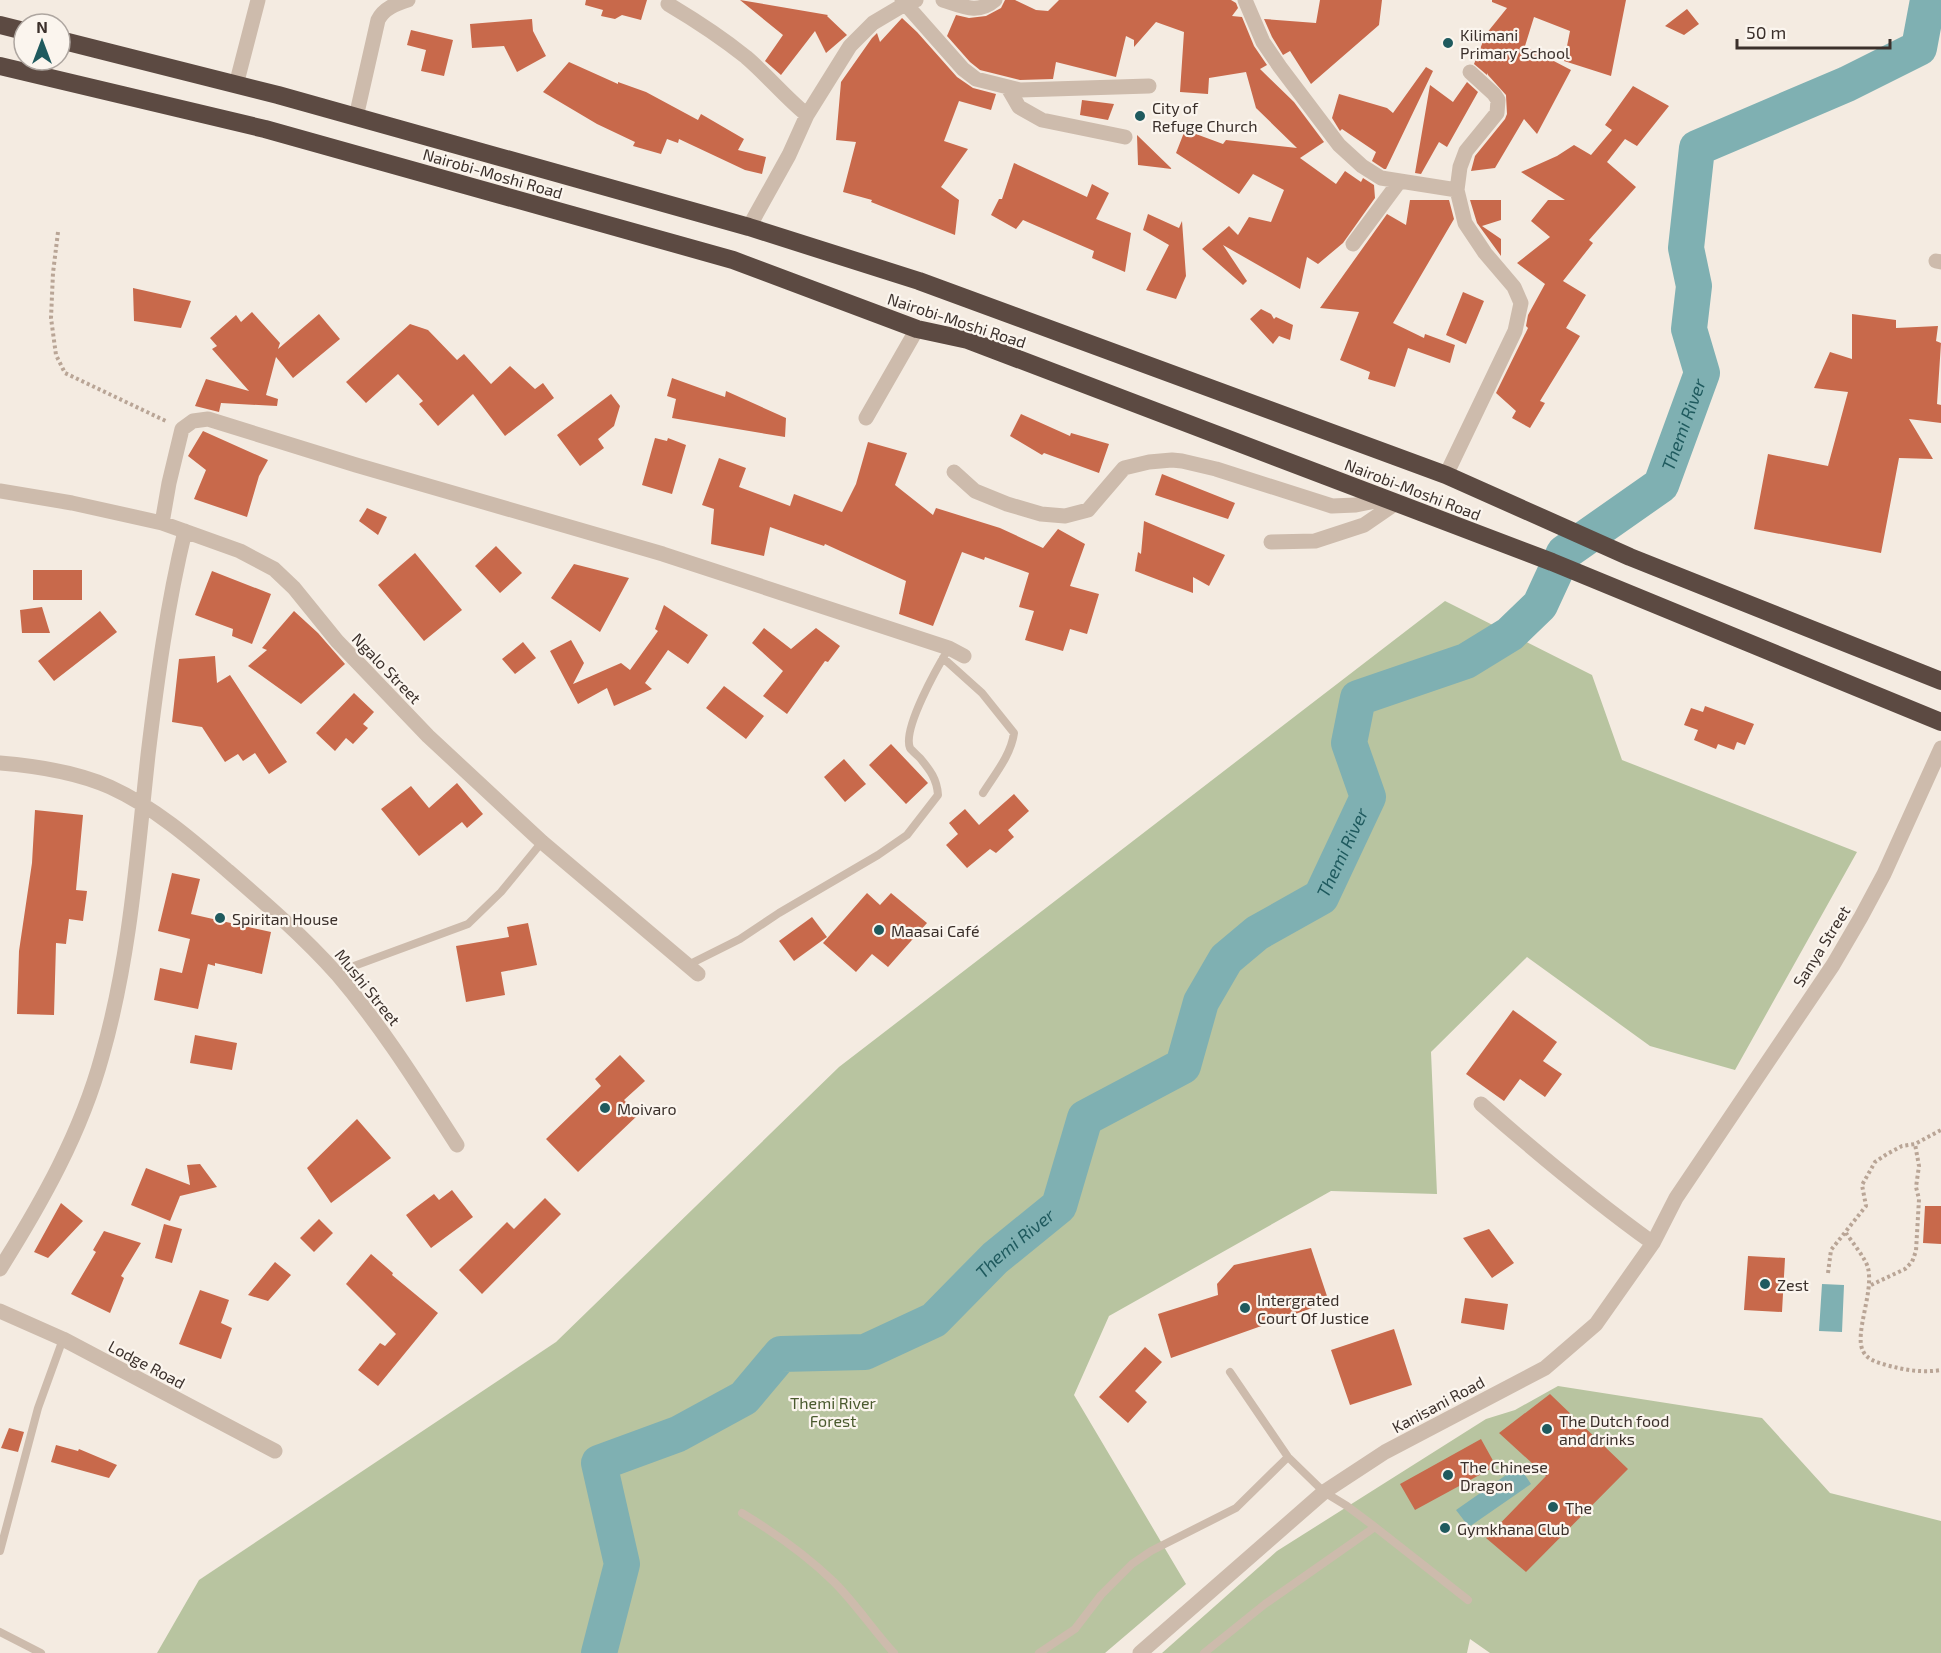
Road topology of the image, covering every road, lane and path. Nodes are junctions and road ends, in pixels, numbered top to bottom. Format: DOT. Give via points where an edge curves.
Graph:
graph roads {
  1 [pos="258,0"];
  2 [pos="408,0"];
  3 [pos="943,0"];
  4 [pos="995,0"];
  5 [pos="1245,0"];
  6 [pos="908,1"];
  7 [pos="668,4"];
  8 [pos="72,43"];
  9 [pos="0,66"];
  10 [pos="1470,72"];
  11 [pos="236,85"];
  12 [pos="1149,86"];
  13 [pos="1008,88"];
  14 [pos="807,115"];
  15 [pos="356,117"];
  16 [pos="1125,137"];
  17 [pos="1399,182"];
  18 [pos="1457,190"];
  19 [pos="749,227"];
  20 [pos="58,232"];
  21 [pos="1353,244"];
  22 [pos="917,329"];
  23 [pos="866,418"];
  24 [pos="182,429"];
  25 [pos="954,472"];
  26 [pos="1446,476"];
  27 [pos="0,491"];
  28 [pos="1390,501"];
  29 [pos="162,523"];
  30 [pos="185,531"];
  31 [pos="1271,542"];
  32 [pos="946,653"];
  33 [pos="964,656"];
  34 [pos="1941,681"];
  35 [pos="1941,722"];
  36 [pos="1941,748"];
  37 [pos="0,763"];
  38 [pos="983,793"];
  39 [pos="143,806"];
  40 [pos="542,842"];
  41 [pos="693,969"];
  42 [pos="335,973"];
  43 [pos="1481,1104"];
  44 [pos="1941,1130"];
  45 [pos="1915,1144"];
  46 [pos="457,1145"];
  47 [pos="1708,1150"];
  48 [pos="1846,1233"];
  49 [pos="1653,1243"];
  50 [pos="0,1269"];
  51 [pos="1828,1273"];
  52 [pos="1870,1286"];
  53 [pos="0,1311"];
  54 [pos="63,1339"];
  55 [pos="1941,1370"];
  56 [pos="1230,1372"];
  57 [pos="275,1451"];
  58 [pos="1288,1457"];
  59 [pos="1324,1492"];
  60 [pos="742,1513"];
  61 [pos="1376,1527"];
  62 [pos="0,1551"];
  63 [pos="1468,1600"];
  64 [pos="0,1632"];
  65 [pos="41,1653"];
  66 [pos="894,1653"];
  67 [pos="1039,1653"];
  68 [pos="1140,1653"];
  69 [pos="1204,1653"];
  1 -- 11 [label="street"];
  2 -- 15 [label="street" via="389,8 378,20"];
  3 -- 4 [label="street" via="978,9"];
  5 -- 17 [label="street" via="1263,42 1339,144 1362,166 1381,178"];
  6 -- 13 [label="street" via="963,69 976,79"];
  6 -- 14 [label="street" via="873,23 850,46"];
  7 -- 14 [label="street" via="747,58"];
  8 -- 11 [label="highway, Nairobi-Moshi Road"];
  9 -- 22 [label="highway, Nairobi-Moshi Road" via="266,129 733,260"];
  10 -- 18 [label="street" via="1498,100 1497,113 1466,151"];
  11 -- 15 [label="highway, Nairobi-Moshi Road"];
  12 -- 13 [label="street"];
  13 -- 16 [label="street" via="1019,107 1042,120"];
  14 -- 19 [label="street"];
  15 -- 19 [label="highway, Nairobi-Moshi Road"];
  17 -- 18 [label="street"];
  17 -- 21 [label="street"];
  18 -- 26 [label="street" via="1465,223 1514,287 1521,303 1515,331"];
  19 -- 26 [label="highway, Nairobi-Moshi Road" via="984,304"];
  20 -- 24 [label="path" via="51,318 56,355 65,373"];
  22 -- 23 [label="street"];
  22 -- 28 [label="highway, Nairobi-Moshi Road" via="968,340"];
  24 -- 29 [label="street"];
  24 -- 32 [label="street" via="193,421 208,419 233,425 663,554"];
  25 -- 28 [label="street" via="975,491 1007,504 1065,516 1088,510 1124,468 1172,460 1332,506"];
  26 -- 34 [label="highway, Nairobi-Moshi Road" via="1630,557"];
  27 -- 29 [label="street, Ngalo Street" via="72,502"];
  28 -- 31 [label="street" via="1364,525 1315,541"];
  28 -- 35 [label="highway, Nairobi-Moshi Road" via="1552,562"];
  29 -- 30 [label="street, Ngalo Street"];
  30 -- 39 [label="street" via="171,591"];
  30 -- 40 [label="street, Ngalo Street" via="274,568 428,736"];
  32 -- 33 [label="street"];
  32 -- 38 [label="lane" via="1014,733 1004,760"];
  32 -- 41 [label="lane" via="933,674 909,736 910,748 934,776 938,795 906,835"];
  36 -- 47 [label="street, Sanya Street" via="1862,917"];
  37 -- 39 [label="street, Mushi Street" via="50,768 89,779"];
  39 -- 42 [label="street, Mushi Street" via="200,847 281,918"];
  39 -- 50 [label="street" via="125,952 102,1058 74,1136 37,1209"];
  40 -- 41 [label="street, Ngalo Street"];
  40 -- 42 [label="lane" via="501,892 468,924"];
  42 -- 46 [label="street, Mushi Street" via="397,1051"];
  43 -- 49 [label="street" via="1579,1188"];
  44 -- 45 [label="path"];
  45 -- 48 [label="path" via="1902,1146 1875,1162 1862,1185 1866,1206"];
  45 -- 52 [label="path" via="1919,1166 1916,1251 1905,1269"];
  47 -- 49 [label="street, Kanisani Road" via="1676,1198"];
  48 -- 51 [label="path" via="1830,1250"];
  48 -- 52 [label="path" via="1868,1266"];
  49 -- 59 [label="street, Kanisani Road" via="1596,1324 1545,1368 1385,1452"];
  52 -- 55 [label="path" via="1862,1351 1872,1361 1904,1370"];
  53 -- 54 [label="street, Lodge Road"];
  54 -- 57 [label="street, Lodge Road"];
  54 -- 62 [label="lane" via="38,1408"];
  56 -- 58 [label="lane"];
  58 -- 59 [label="lane"];
  58 -- 67 [label="lane" via="1236,1508 1132,1564 1074,1629"];
  59 -- 61 [label="lane"];
  59 -- 68 [label="street, Kanisani Road"];
  60 -- 66 [label="lane" via="821,1570"];
  61 -- 63 [label="lane"];
  61 -- 69 [label="lane" via="1265,1604"];
  64 -- 65 [label="lane"];
}
